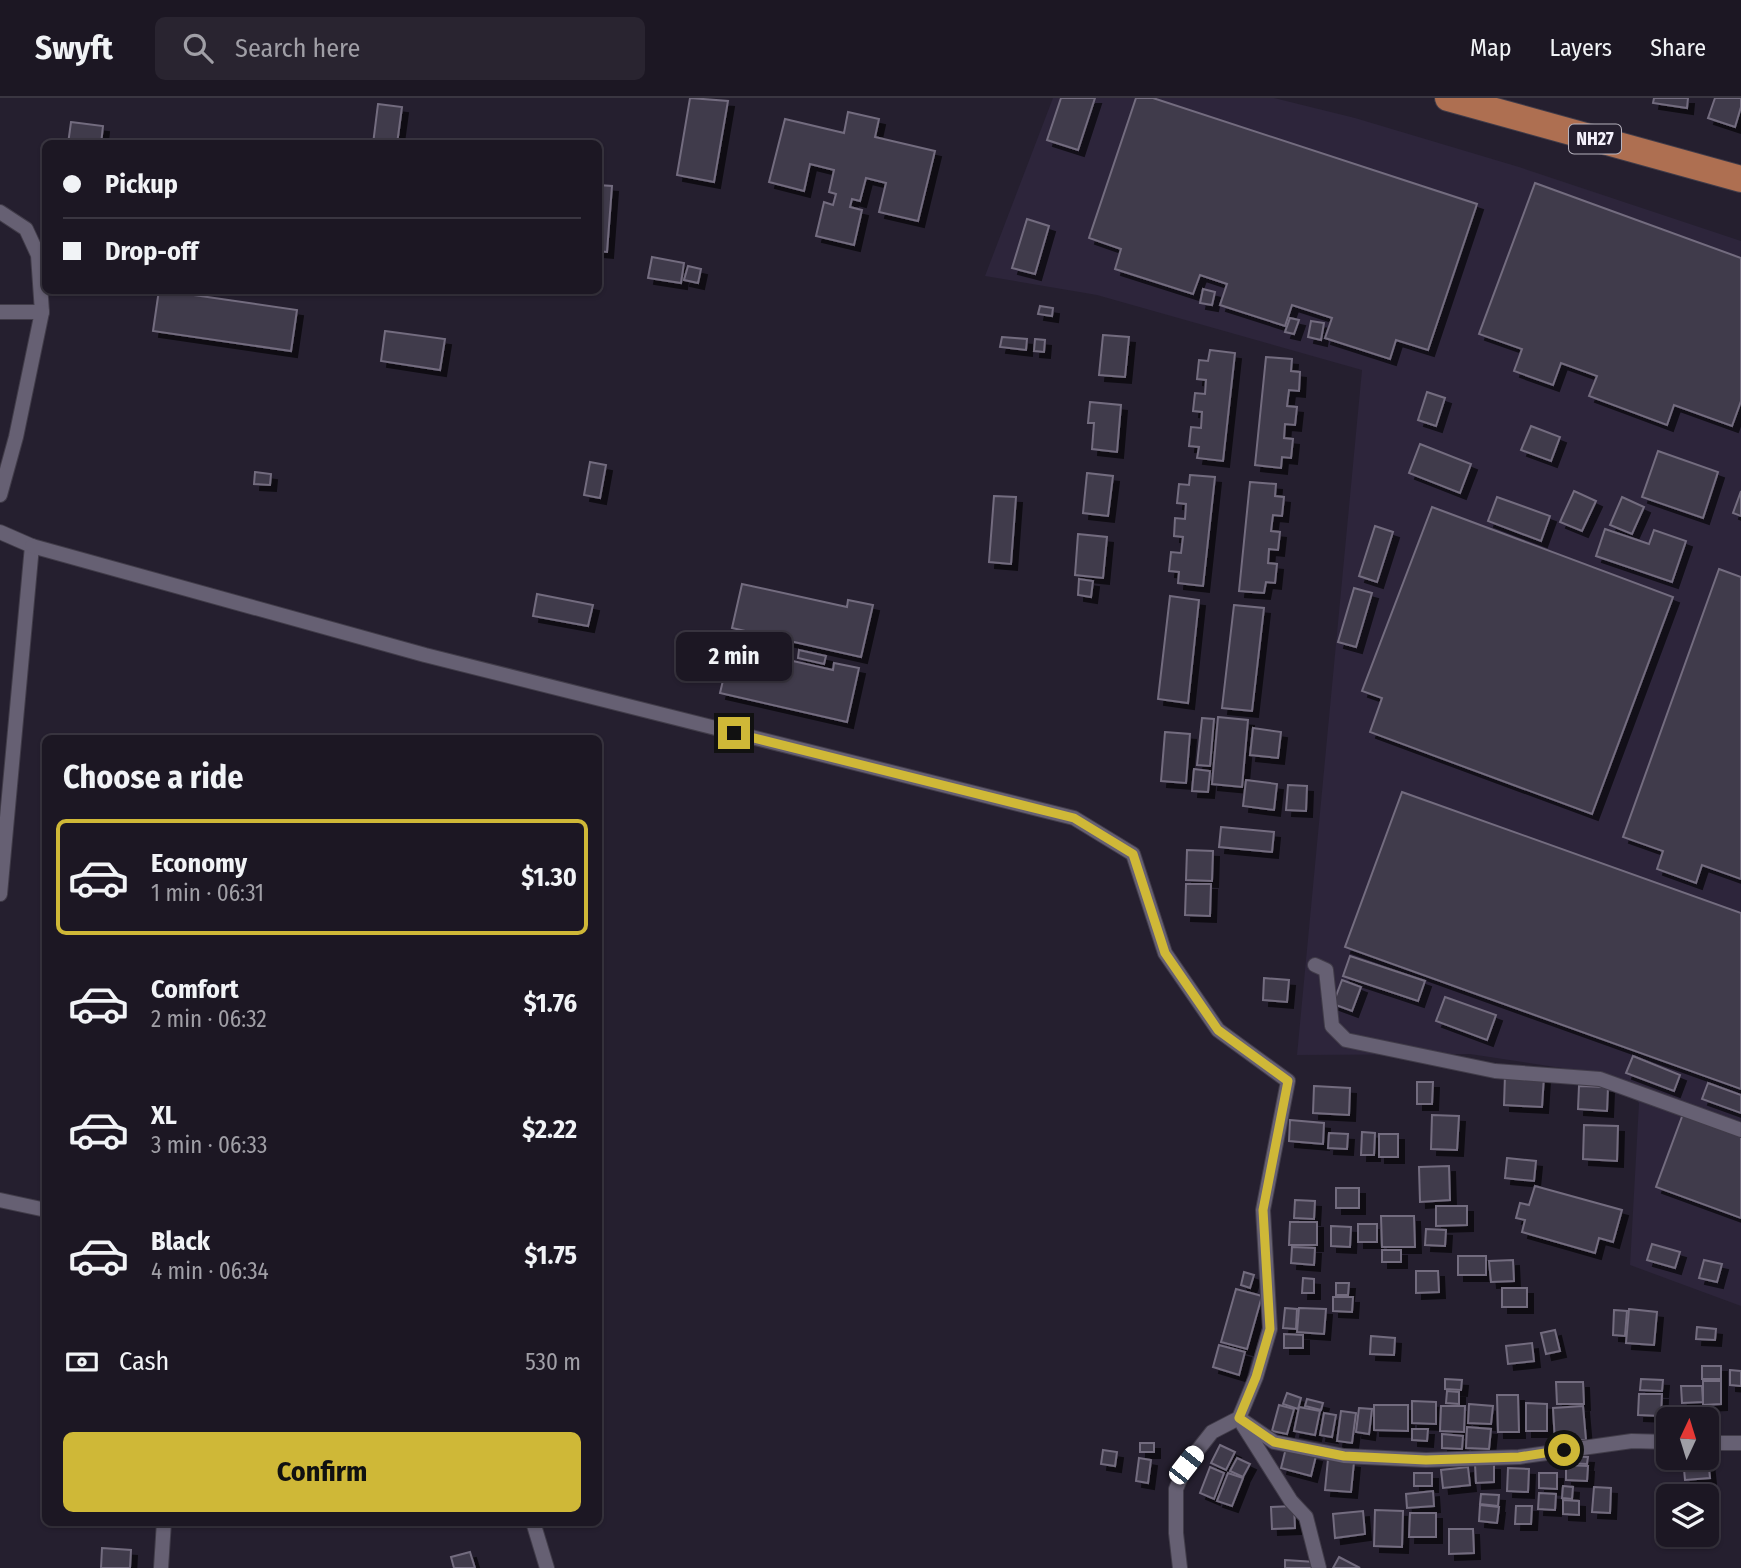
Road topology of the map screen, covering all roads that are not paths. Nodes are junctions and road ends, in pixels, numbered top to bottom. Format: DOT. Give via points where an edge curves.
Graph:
graph roads {
  1 [pos="1451,98"];
  2 [pos="1741,179"];
  3 [pos="0,212"];
  4 [pos="0,312"];
  5 [pos="42,312"];
  6 [pos="0,495"];
  7 [pos="0,532"];
  8 [pos="32,546"];
  9 [pos="0,894"];
  10 [pos="1315,965"];
  11 [pos="1741,1130"];
  12 [pos="0,1200"];
  13 [pos="42,1209"];
  14 [pos="1239,1418"];
  15 [pos="1656,1442"];
  16 [pos="1719,1443"];
  17 [pos="1741,1443"];
  18 [pos="164,1526"];
  19 [pos="534,1526"];
  20 [pos="161,1568"];
  21 [pos="547,1568"];
  22 [pos="1180,1568"];
  23 [pos="1319,1568"];
  1 -- 2 [label="highway, NH27"];
  3 -- 5 [label="street" via="26,229 38,255"];
  4 -- 5 [label="street"];
  5 -- 6 [label="street"];
  7 -- 8 [label="street"];
  8 -- 9 [label="street"];
  8 -- 14 [label="street" via="425,655 1074,818 1133,854 1165,953 1218,1030 1288,1081 1263,1210 1270,1329"];
  10 -- 11 [label="street" via="1325,970 1332,1026 1346,1040 1495,1071 1600,1079"];
  12 -- 13 [label="street"];
  14 -- 15 [label="street" via="1274,1442 1344,1456 1426,1460 1519,1457"];
  14 -- 22 [label="street" via="1212,1432 1186,1465 1176,1489"];
  14 -- 23 [label="street" via="1306,1517"];
  16 -- 17 [label="street"];
  18 -- 20 [label="street"];
  19 -- 21 [label="street"];
}
